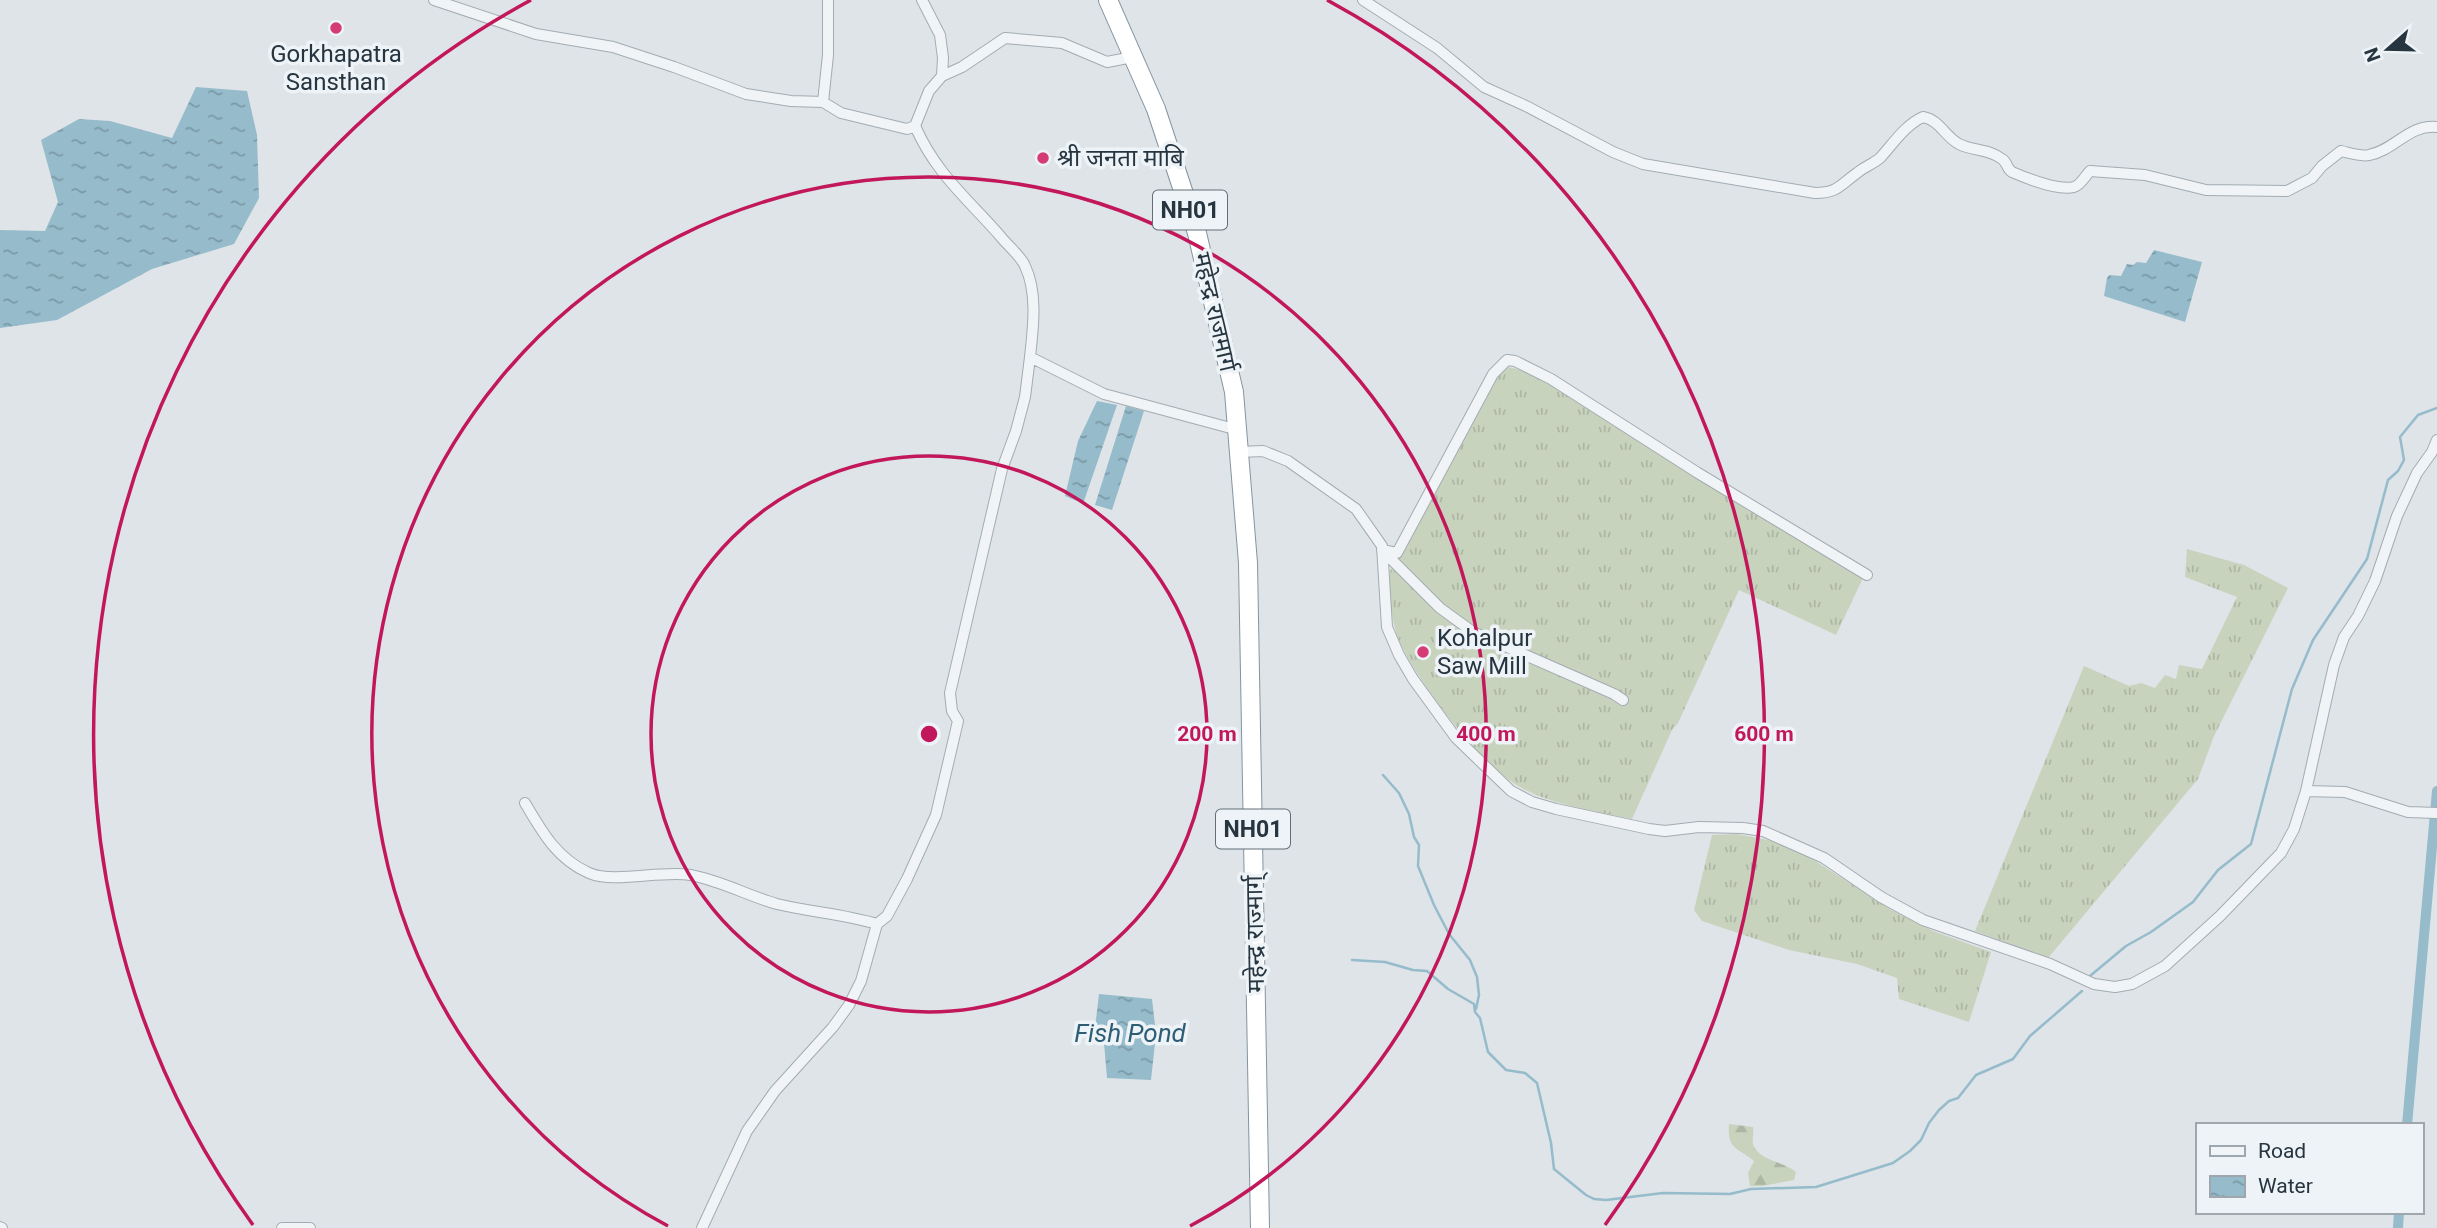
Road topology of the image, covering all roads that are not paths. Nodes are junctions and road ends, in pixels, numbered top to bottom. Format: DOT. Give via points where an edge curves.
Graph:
graph roads {
  1 [pos="434,0"];
  2 [pos="828,0"];
  3 [pos="922,0"];
  4 [pos="1108,0"];
  5 [pos="1363,0"];
  6 [pos="1133,57"];
  7 [pos="942,76"];
  8 [pos="823,102"];
  9 [pos="915,127"];
  10 [pos="2437,127"];
  11 [pos="1030,358"];
  12 [pos="1238,430"];
  13 [pos="2437,440"];
  14 [pos="1239,452"];
  15 [pos="1382,550"];
  16 [pos="1867,575"];
  17 [pos="1623,700"];
  18 [pos="2306,791"];
  19 [pos="525,803"];
  20 [pos="2437,813"];
  21 [pos="877,924"];
  22 [pos="282,1228"];
  23 [pos="310,1228"];
  24 [pos="702,1228"];
  25 [pos="1260,1228"];
  1 -- 8 [label="street" via="536,34 612,47 746,94"];
  2 -- 8 [label="street"];
  3 -- 7 [label="street" via="940,35"];
  4 -- 6 [label="highway, महेन्द्र राजमार्ग / NH01"];
  5 -- 10 [label="street" via="1437,48 1484,87 1613,152 1643,163 1815,193 1830,193 1846,183 1923,117 1931,118 1960,145 2002,158 2012,172 2054,186 2072,188 2090,170 2217,191 2287,191 2312,178 2341,151 2367,156 2419,128"];
  6 -- 7 [label="street" via="1107,62 1062,43 1005,38"];
  6 -- 12 [label="highway, महेन्द्र राजमार्ग / NH01" via="1156,109 1197,233 1234,392"];
  7 -- 9 [label="street" via="929,91"];
  8 -- 9 [label="street" via="841,113"];
  9 -- 11 [label="street" via="949,182 1025,265 1032,293"];
  11 -- 12 [label="street" via="1104,394"];
  11 -- 21 [label="street" via="1025,397 1002,469 954,672 950,693 958,721 936,814 908,879 887,916"];
  12 -- 14 [label="highway, महेन्द्र राज्मार्ग् / NH01"];
  13 -- 18 [label="street" via="2397,516 2375,581 2344,637"];
  14 -- 15 [label="street" via="1263,451 1299,469 1356,509"];
  14 -- 25 [label="highway, महेन्द्र राज्मार्ग् / NH01" via="1248,563"];
  15 -- 16 [label="street" via="1397,553 1493,374 1507,360 1551,379"];
  15 -- 17 [label="street" via="1440,608 1473,632"];
  15 -- 18 [label="street" via="1387,627 1399,656 1456,738 1511,791 1556,809 1649,829 1763,831 1824,858 1923,920 2094,984 2132,984 2165,966 2281,853"];
  18 -- 20 [label="street" via="2345,792 2408,812"];
  19 -- 21 [label="street" via="555,850 592,875 692,876 774,903"];
  21 -- 24 [label="street" via="865,970 849,1005 747,1131"];
  22 -- 23 [label="street"];
}
